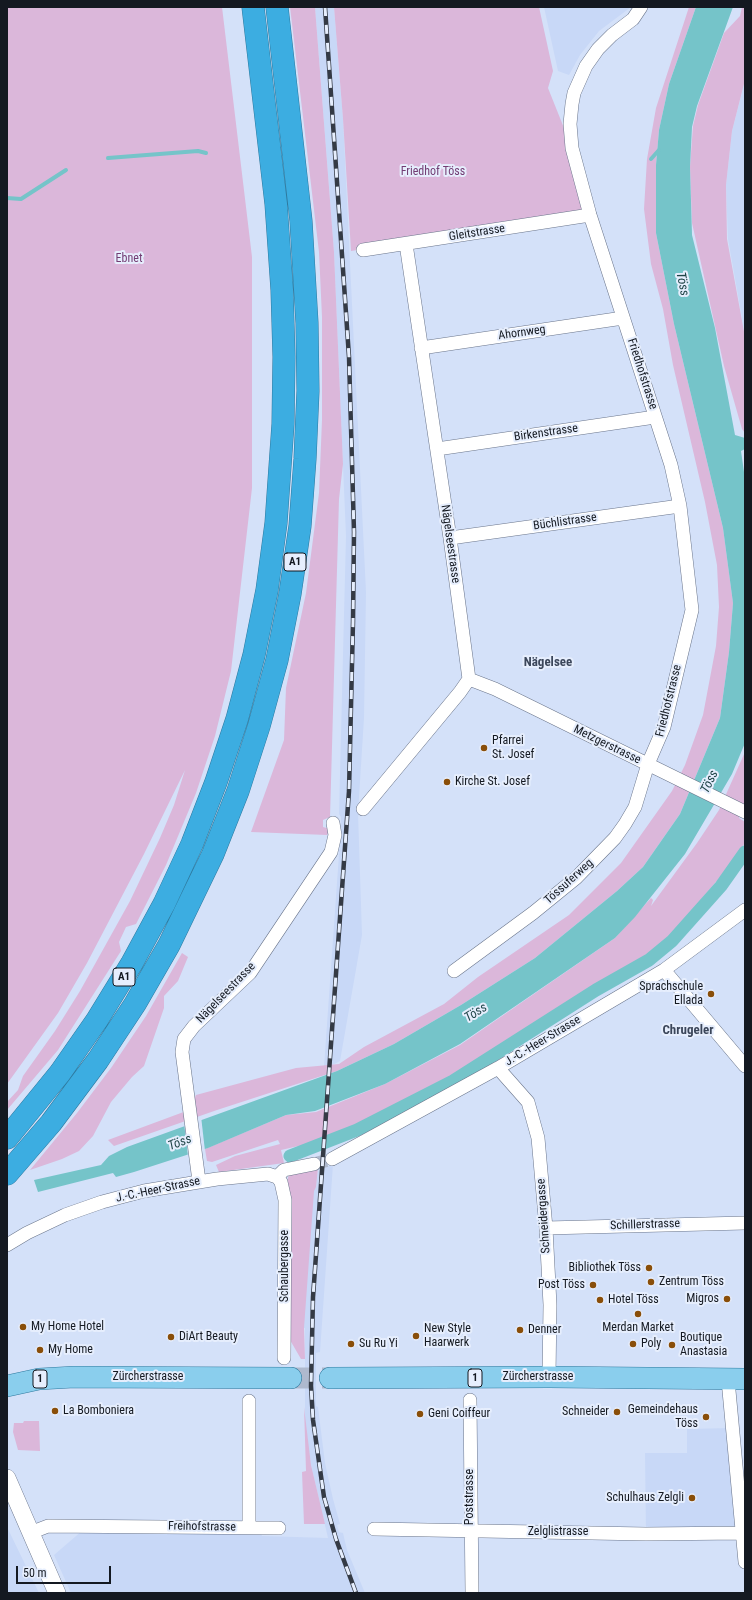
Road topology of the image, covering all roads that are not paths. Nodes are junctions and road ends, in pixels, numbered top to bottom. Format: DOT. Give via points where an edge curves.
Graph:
graph roads {
  1 [pos="253,7"];
  2 [pos="277,7"];
  3 [pos="641,7"];
  4 [pos="590,215"];
  5 [pos="406,244"];
  6 [pos="363,250"];
  7 [pos="623,318"];
  8 [pos="421,348"];
  9 [pos="655,417"];
  10 [pos="437,449"];
  11 [pos="680,506"];
  12 [pos="450,538"];
  13 [pos="469,679"];
  14 [pos="648,764"];
  15 [pos="363,809"];
  16 [pos="742,811"];
  17 [pos="333,823"];
  18 [pos="745,910"];
  19 [pos="664,970"];
  20 [pos="454,971"];
  21 [pos="745,1066"];
  22 [pos="498,1068"];
  23 [pos="7,1138"];
  24 [pos="332,1159"];
  25 [pos="314,1164"];
  26 [pos="7,1174"];
  27 [pos="276,1177"];
  28 [pos="199,1181"];
  29 [pos="745,1223"];
  30 [pos="546,1228"];
  31 [pos="7,1245"];
  32 [pos="284,1358"];
  33 [pos="549,1369"];
  34 [pos="291,1378"];
  35 [pos="330,1378"];
  36 [pos="736,1380"];
  37 [pos="7,1386"];
  38 [pos="470,1400"];
  39 [pos="249,1401"];
  40 [pos="7,1478"];
  41 [pos="249,1528"];
  42 [pos="280,1528"];
  43 [pos="374,1529"];
  44 [pos="470,1530"];
  45 [pos="30,1533"];
  46 [pos="741,1533"];
  47 [pos="745,1562"];
  48 [pos="57,1593"];
  49 [pos="472,1593"];
  1 -- 23 [label="highway, A1" via="276,204 284,357 277,517 267,590 254,655 237,719 216,782 192,844 164,904 97,1020 55,1079"];
  2 -- 26 [label="highway, A1" via="301,221 308,391 300,526 277,660 260,726 238,791 214,854 170,945 98,1060 51,1123"];
  3 -- 4 [label="street, Friedhofstrasse" via="633,19 612,34 598,49 586,66 574,93 570,124 572,148"];
  4 -- 5 [label="street, Gleitstrasse"];
  4 -- 7 [label="street, Friedhofstrasse"];
  5 -- 6 [label="street, Gleitstrasse"];
  5 -- 8 [label="street, Nägelseestrasse"];
  7 -- 8 [label="street, Ahornweg"];
  7 -- 9 [label="street, Friedhofstrasse"];
  8 -- 10 [label="street, Nägelseestrasse"];
  9 -- 10 [label="street, Birkenstrasse"];
  9 -- 11 [label="street, Friedhofstrasse" via="671,465"];
  10 -- 12 [label="street, Nägelseestrasse"];
  11 -- 12 [label="street, Büchlistrasse"];
  11 -- 14 [label="street, Friedhofstrasse" via="692,610 664,727"];
  12 -- 13 [label="street, Nägelseestrasse"];
  13 -- 14 [label="street, Metzgerstrasse" via="495,689"];
  13 -- 15 [label="street"];
  14 -- 16 [label="street, Metzgerstrasse"];
  14 -- 20 [label="street, Tössuferweg" via="635,807 615,838 576,878"];
  17 -- 28 [label="street, Nägelseestrasse" via="335,835 331,852 250,973 194,1026 184,1039 182,1052"];
  18 -- 19 [label="street, J.-C.-Heer-Strasse"];
  19 -- 21 [label="street"];
  19 -- 22 [label="street, J.-C.-Heer-Strasse"];
  22 -- 24 [label="street, J.-C.-Heer-Strasse"];
  22 -- 30 [label="street, Schneidergasse" via="528,1102 538,1138"];
  25 -- 27 [label="street" via="284,1170"];
  27 -- 28 [label="street, J.-C.-Heer-Strasse" via="268,1174"];
  27 -- 32 [label="street, Schaubergasse" via="281,1182 285,1200"];
  28 -- 31 [label="street, J.-C.-Heer-Strasse" via="102,1202 65,1215"];
  29 -- 30 [label="street, Schillerstrasse"];
  30 -- 33 [label="street, Schneidergasse" via="550,1305"];
  33 -- 35 [label="main road, Zürcherstrasse / 1"];
  33 -- 36 [label="main road, Zürcherstrasse / 1"];
  34 -- 37 [label="main road, Zürcherstrasse / 1" via="74,1377 39,1379"];
  36 -- 46 [label="street"];
  38 -- 44 [label="street, Poststrasse"];
  39 -- 41 [label="street, Freihofstrasse"];
  40 -- 45 [label="street"];
  41 -- 42 [label="street"];
  41 -- 45 [label="street, Freihofstrasse" via="48,1526"];
  43 -- 44 [label="street, Zelglistrasse"];
  44 -- 46 [label="street, Zelglistrasse" via="646,1534"];
  44 -- 49 [label="street, Poststrasse"];
  45 -- 48 [label="street"];
  46 -- 47 [label="street"];
}
